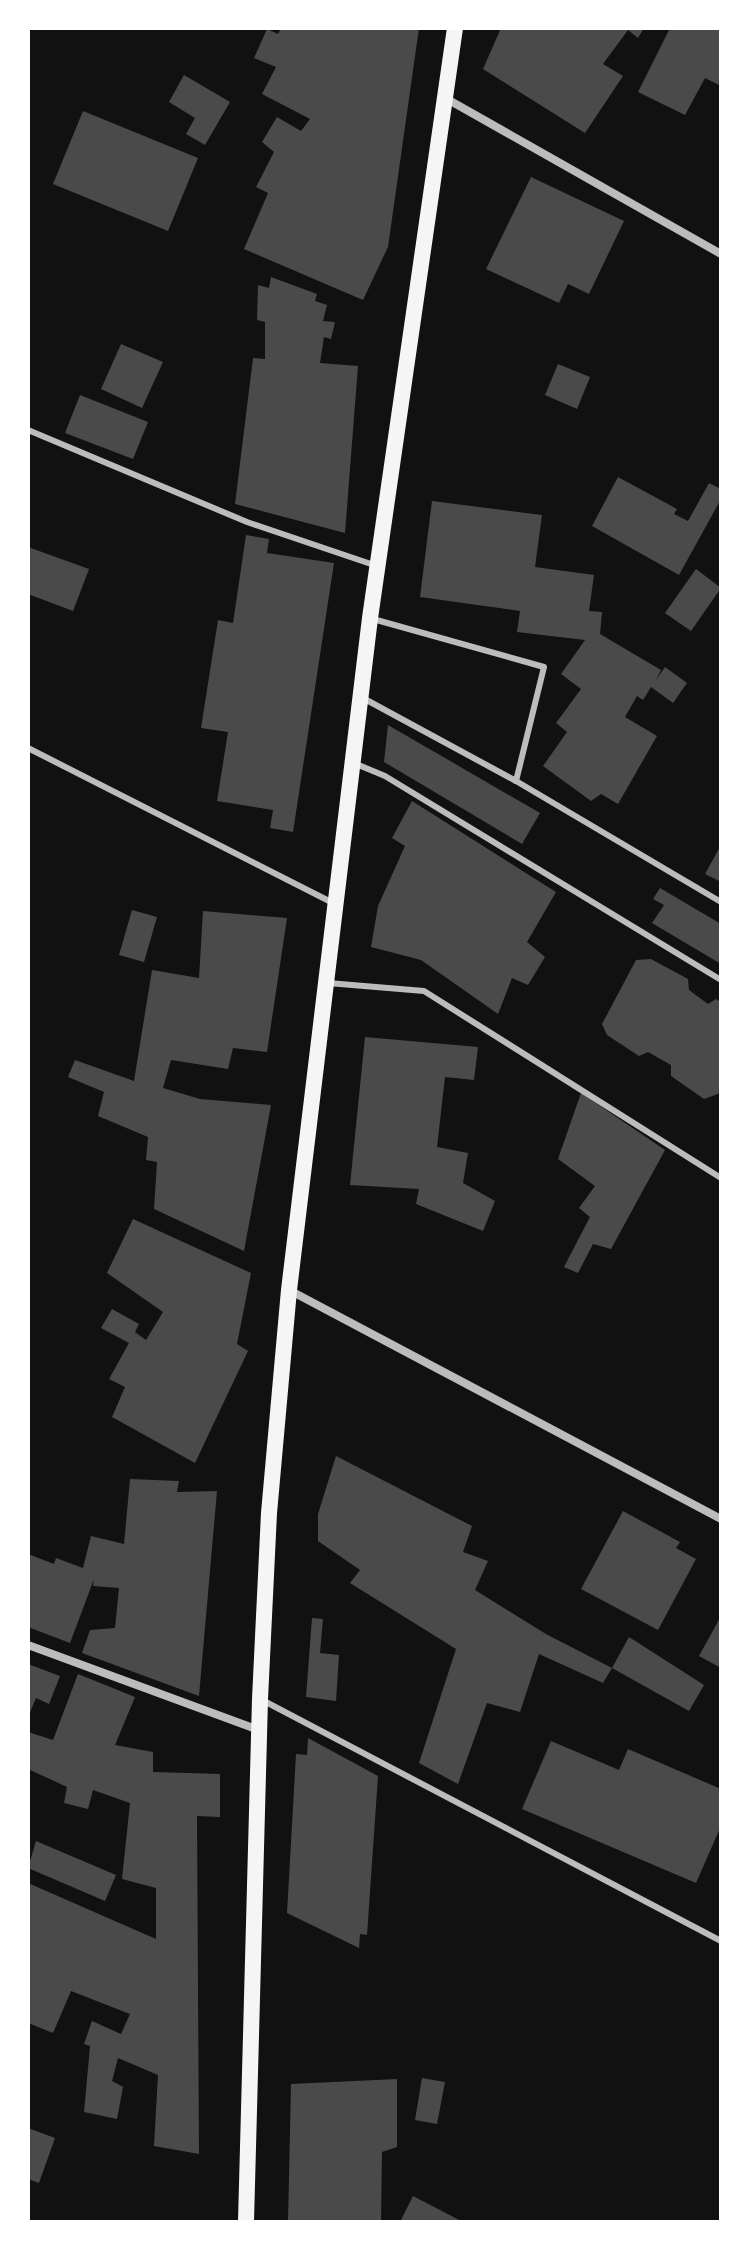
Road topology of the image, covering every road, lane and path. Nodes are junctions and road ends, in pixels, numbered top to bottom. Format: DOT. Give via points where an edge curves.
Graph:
graph roads {
  1 [pos="455,28"];
  2 [pos="447,99"];
  3 [pos="721,254"];
  4 [pos="28,430"];
  5 [pos="378,566"];
  6 [pos="370,618"];
  7 [pos="361,697"];
  8 [pos="28,748"];
  9 [pos="352,763"];
  10 [pos="516,781"];
  11 [pos="721,902"];
  12 [pos="335,904"];
  13 [pos="721,980"];
  14 [pos="325,983"];
  15 [pos="721,1178"];
  16 [pos="289,1290"];
  17 [pos="721,1519"];
  18 [pos="28,1645"];
  19 [pos="260,1699"];
  20 [pos="259,1730"];
  21 [pos="721,1941"];
  22 [pos="246,2222"];
  1 -- 2 [label="main road"];
  2 -- 3 [label="street"];
  2 -- 5 [label="main road"];
  4 -- 5 [label="lane" via="247,522"];
  5 -- 6 [label="main road"];
  6 -- 7 [label="main road"];
  6 -- 10 [label="lane" via="544,667"];
  7 -- 9 [label="main road"];
  7 -- 10 [label="lane"];
  8 -- 12 [label="lane"];
  9 -- 12 [label="main road"];
  9 -- 13 [label="lane" via="385,776"];
  10 -- 11 [label="lane"];
  12 -- 14 [label="main road"];
  14 -- 15 [label="lane" via="424,991"];
  14 -- 16 [label="main road"];
  16 -- 17 [label="street"];
  16 -- 19 [label="main road" via="269,1513"];
  18 -- 20 [label="street"];
  19 -- 20 [label="main road"];
  19 -- 21 [label="lane"];
  20 -- 22 [label="main road"];
}
